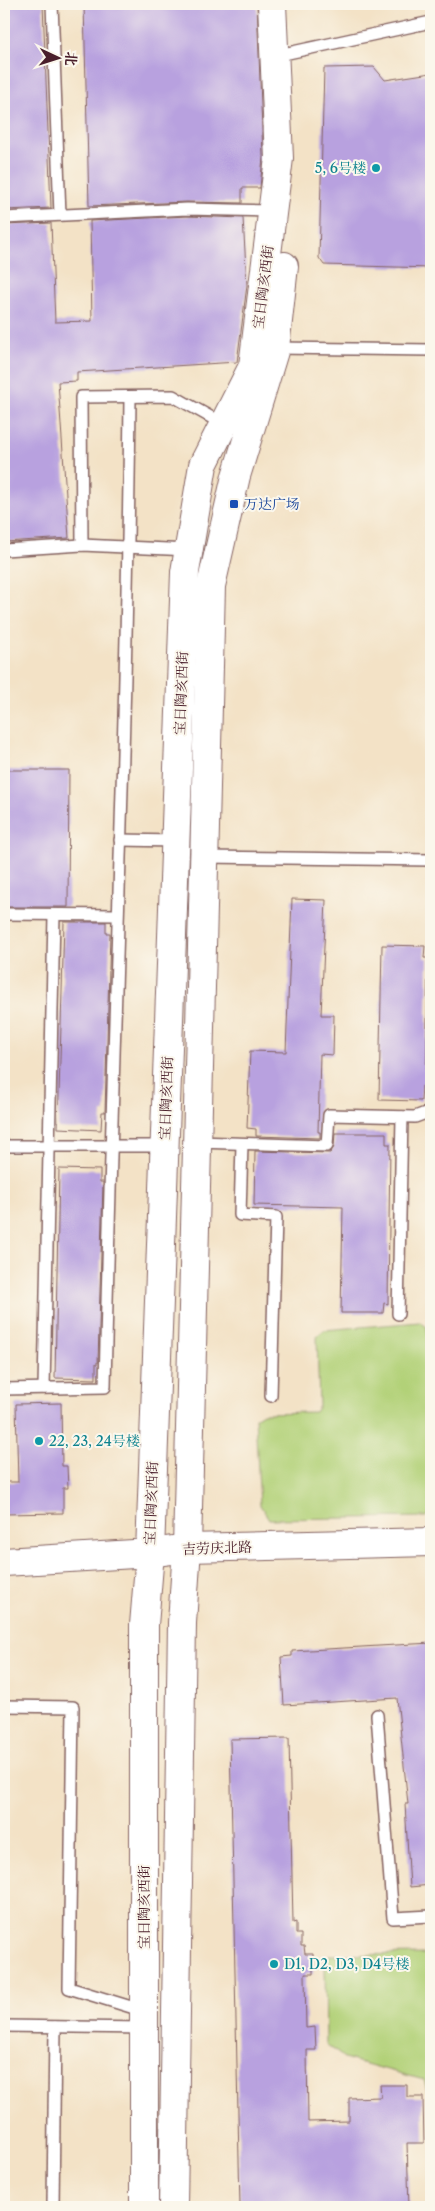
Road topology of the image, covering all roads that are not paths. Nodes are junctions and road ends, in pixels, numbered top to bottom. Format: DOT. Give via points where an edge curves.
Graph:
graph roads {
  1 [pos="52,4"];
  2 [pos="272,4"];
  3 [pos="284,4"];
  4 [pos="431,22"];
  5 [pos="288,53"];
  6 [pos="272,211"];
  7 [pos="60,216"];
  8 [pos="4,218"];
  9 [pos="276,348"];
  10 [pos="431,350"];
  11 [pos="130,397"];
  12 [pos="223,424"];
  13 [pos="82,545"];
  14 [pos="129,547"];
  15 [pos="4,550"];
  16 [pos="189,550"];
  17 [pos="120,840"];
  18 [pos="175,841"];
  19 [pos="204,857"];
  20 [pos="431,860"];
  21 [pos="4,914"];
  22 [pos="54,915"];
  23 [pos="118,915"];
  24 [pos="431,1111"];
  25 [pos="402,1117"];
  26 [pos="197,1142"];
  27 [pos="242,1144"];
  28 [pos="4,1146"];
  29 [pos="49,1146"];
  30 [pos="110,1146"];
  31 [pos="164,1146"];
  32 [pos="398,1314"];
  33 [pos="44,1388"];
  34 [pos="4,1389"];
  35 [pos="271,1396"];
  36 [pos="431,1542"];
  37 [pos="187,1548"];
  38 [pos="150,1553"];
  39 [pos="4,1562"];
  40 [pos="4,1706"];
  41 [pos="377,1715"];
  42 [pos="431,1916"];
  43 [pos="144,2019"];
  44 [pos="4,2026"];
  45 [pos="55,2027"];
  46 [pos="53,2207"];
  47 [pos="144,2207"];
  48 [pos="173,2207"];
  1 -- 7 [label="lane"];
  2 -- 6 [label="street, 宝日陶亥西街" via="279,158"];
  3 -- 5 [label="street, 宝日陶亥西街"];
  4 -- 5 [label="lane"];
  5 -- 9 [label="street, 宝日陶亥西街" via="296,153"];
  6 -- 7 [label="lane" via="187,209"];
  6 -- 12 [label="street, 宝日陶亥西街" via="253,366"];
  7 -- 8 [label="lane"];
  9 -- 10 [label="lane"];
  9 -- 19 [label="street, 宝日陶亥西街" via="236,476 211,586"];
  11 -- 12 [label="lane" via="173,396"];
  11 -- 13 [label="lane" via="81,398"];
  11 -- 14 [label="lane"];
  12 -- 16 [label="street, 宝日陶亥西街" via="202,465"];
  13 -- 14 [label="lane"];
  13 -- 15 [label="lane"];
  14 -- 16 [label="lane"];
  14 -- 17 [label="lane"];
  16 -- 18 [label="street, 宝日陶亥西街" via="185,572"];
  17 -- 18 [label="lane"];
  17 -- 23 [label="lane"];
  18 -- 31 [label="street, 宝日陶亥西街"];
  19 -- 20 [label="lane"];
  19 -- 26 [label="street, 宝日陶亥西街"];
  21 -- 22 [label="lane"];
  22 -- 23 [label="lane"];
  22 -- 29 [label="lane"];
  23 -- 30 [label="lane"];
  24 -- 25 [label="lane" via="415,1117"];
  25 -- 27 [label="lane" via="330,1115 327,1146"];
  25 -- 32 [label="lane"];
  26 -- 27 [label="lane"];
  26 -- 37 [label="street, 宝日陶亥西街"];
  27 -- 35 [label="lane" via="240,1216 276,1217"];
  28 -- 29 [label="lane"];
  29 -- 30 [label="lane"];
  29 -- 33 [label="lane"];
  30 -- 31 [label="lane"];
  30 -- 33 [label="lane" via="106,1387"];
  31 -- 38 [label="street, 宝日陶亥西街"];
  33 -- 34 [label="lane"];
  36 -- 37 [label="street, 吉劳庆北路"];
  37 -- 38 [label="street, 吉劳庆北路"];
  37 -- 48 [label="street, 宝日陶亥西街" via="182,1623"];
  38 -- 39 [label="street, 吉劳庆北路"];
  38 -- 43 [label="street, 宝日陶亥西街" via="144,1625"];
  40 -- 43 [label="lane" via="73,1707 70,1988"];
  41 -- 42 [label="lane" via="393,1918"];
  43 -- 45 [label="lane"];
  43 -- 47 [label="street, 宝日陶亥西街"];
  44 -- 45 [label="lane"];
  45 -- 46 [label="lane"];
}
